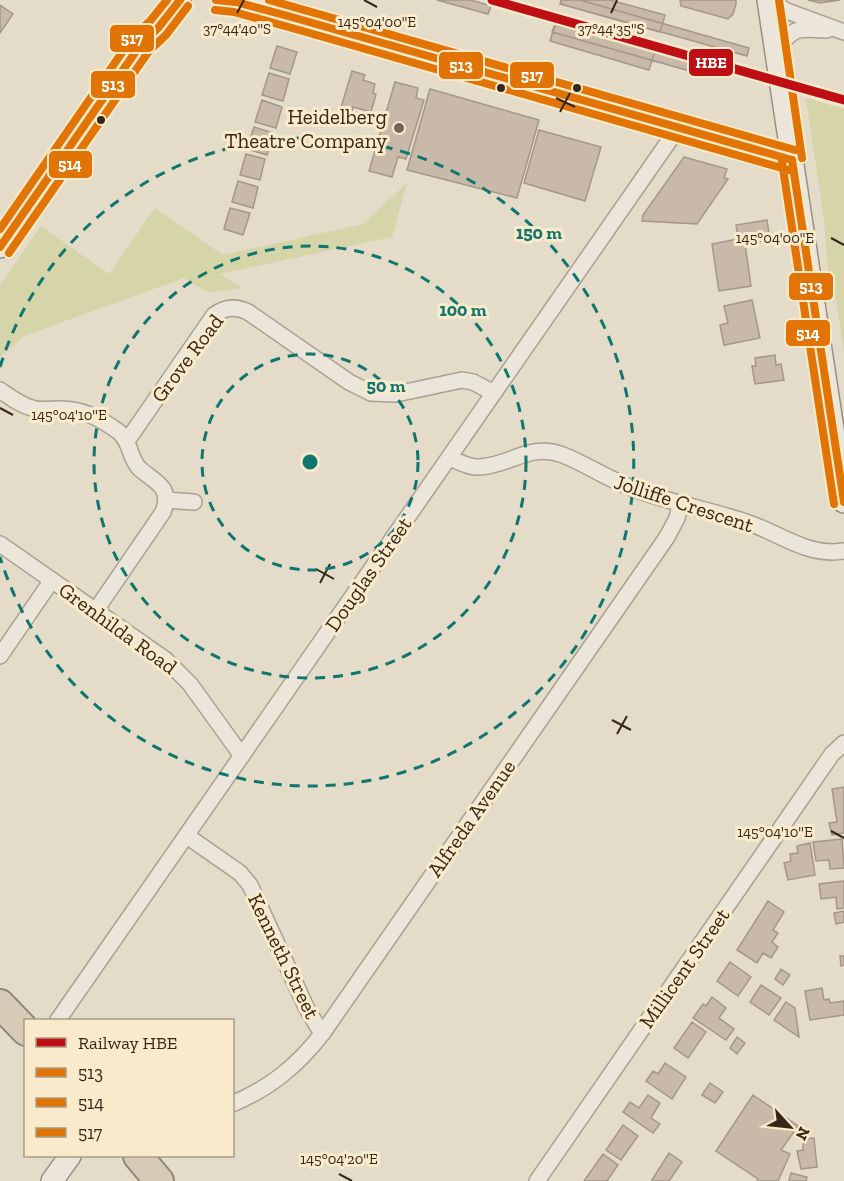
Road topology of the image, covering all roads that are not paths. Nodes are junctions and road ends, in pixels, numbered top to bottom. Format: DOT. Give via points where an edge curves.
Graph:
graph roads {
  1 [pos="174,0"];
  2 [pos="768,0"];
  3 [pos="228,1"];
  4 [pos="842,31"];
  5 [pos="776,49"];
  6 [pos="678,128"];
  7 [pos="792,160"];
  8 [pos="0,247"];
  9 [pos="0,390"];
  10 [pos="490,398"];
  11 [pos="127,441"];
  12 [pos="454,452"];
  13 [pos="166,500"];
  14 [pos="194,502"];
  15 [pos="844,502"];
  16 [pos="680,505"];
  17 [pos="0,544"];
  18 [pos="844,551"];
  19 [pos="52,580"];
  20 [pos="96,610"];
  21 [pos="0,656"];
  22 [pos="844,743"];
  23 [pos="838,753"];
  24 [pos="242,756"];
  25 [pos="187,836"];
  26 [pos="0,1004"];
  27 [pos="59,1019"];
  28 [pos="24,1029"];
  29 [pos="322,1034"];
  30 [pos="234,1103"];
  31 [pos="69,1157"];
  32 [pos="140,1157"];
  33 [pos="542,1179"];
  34 [pos="52,1181"];
  35 [pos="159,1181"];
  1 -- 8 [label="street" via="158,28 141,44"];
  2 -- 4 [label="street"];
  2 -- 5 [label="street"];
  3 -- 6 [label="street"];
  4 -- 5 [label="street" via="799,28"];
  5 -- 7 [label="street"];
  6 -- 7 [label="street"];
  6 -- 10 [label="street, Douglas Street"];
  7 -- 15 [label="street"];
  9 -- 11 [label="street" via="24,406 86,412"];
  10 -- 11 [label="street, Grove Road" via="452,383 396,394 371,393 248,312 232,308 214,315"];
  10 -- 12 [label="street, Douglas Street"];
  11 -- 13 [label="street" via="137,466 159,483"];
  12 -- 16 [label="street, Jolliffe Crescent" via="476,467 531,452 555,453 616,482"];
  12 -- 24 [label="street, Douglas Street"];
  13 -- 14 [label="street"];
  13 -- 20 [label="street" via="160,517"];
  16 -- 18 [label="street, Jolliffe Crescent" via="746,522 814,551"];
  16 -- 29 [label="street, Alfreda Avenue" via="667,537"];
  17 -- 19 [label="street, Grenhilda Road"];
  19 -- 20 [label="street, Grenhilda Road"];
  19 -- 21 [label="street"];
  20 -- 24 [label="street, Grenhilda Road" via="175,668"];
  22 -- 23 [label="street, Millicent Street"];
  23 -- 33 [label="street, Millicent Street"];
  24 -- 25 [label="street, Douglas Street"];
  25 -- 27 [label="street, Douglas Street"];
  25 -- 29 [label="street, Kenneth Street" via="240,873 250,885"];
  26 -- 28 [label="highway"];
  29 -- 30 [label="street, Alfreda Avenue" via="283,1076"];
  31 -- 34 [label="street"];
  32 -- 35 [label="highway"];
}
